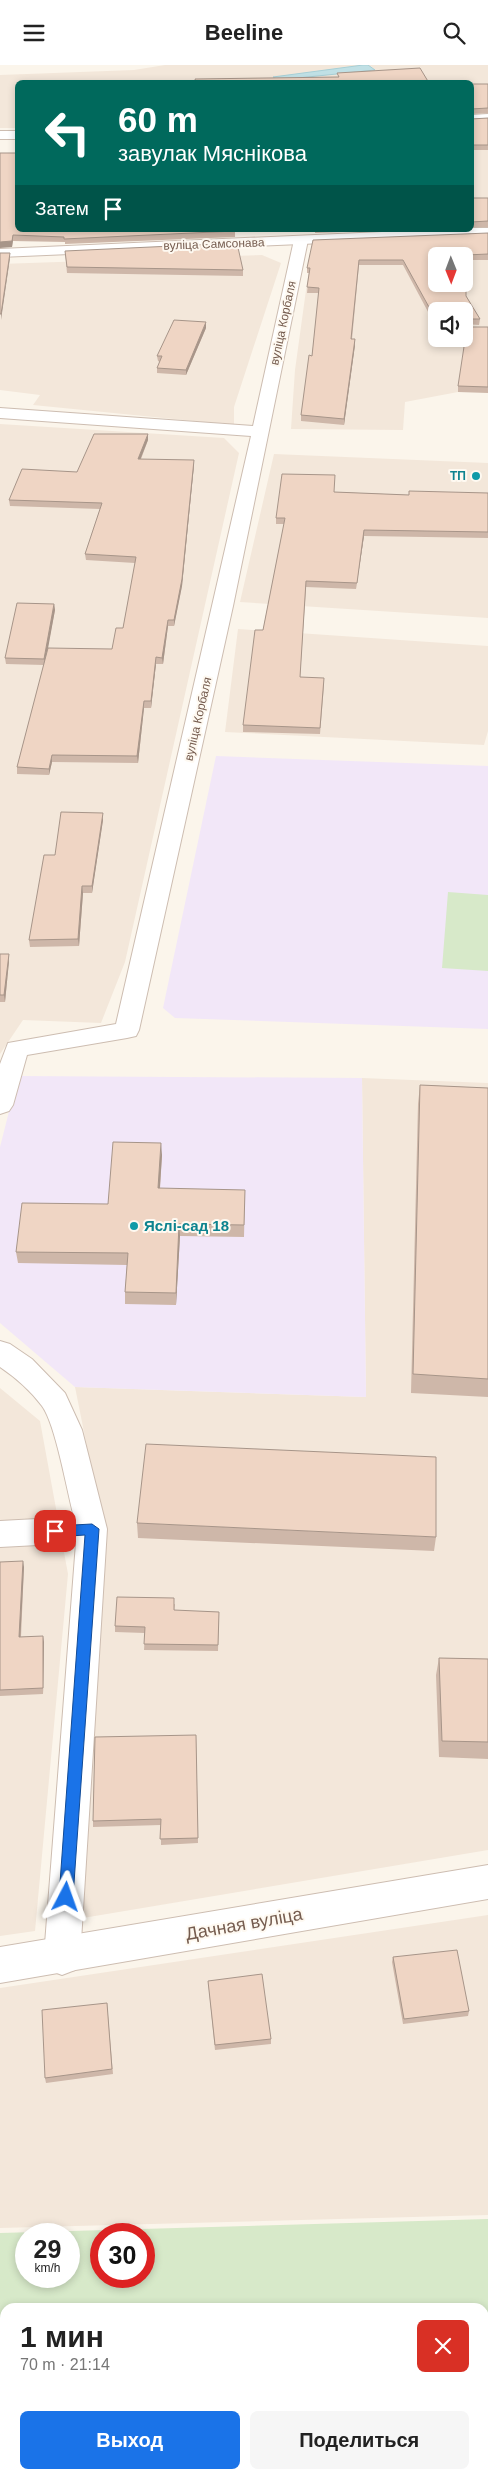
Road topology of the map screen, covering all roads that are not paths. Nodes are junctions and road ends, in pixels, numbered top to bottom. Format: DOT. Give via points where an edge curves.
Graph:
graph roads {
  1 [pos="488,118"];
  2 [pos="474,119"];
  3 [pos="0,135"];
  4 [pos="15,135"];
  5 [pos="488,232"];
  6 [pos="301,240"];
  7 [pos="0,253"];
  8 [pos="0,413"];
  9 [pos="259,432"];
  10 [pos="0,1105"];
  11 [pos="0,1351"];
  12 [pos="92,1529"];
  13 [pos="0,1534"];
  14 [pos="488,1882"];
  15 [pos="62,1957"];
  16 [pos="0,1965"];
  1 -- 2 [label="street"];
  3 -- 4 [label="street"];
  5 -- 6 [label="street, вуліца Самсонава"];
  6 -- 7 [label="street, вуліца Самсонава"];
  6 -- 9 [label="street, вуліца Корбаля"];
  8 -- 9 [label="street"];
  9 -- 10 [label="street, вуліца Корбаля" via="127,1030 17,1049"];
  11 -- 12 [label="street" via="22,1367 55,1401 67,1430"];
  12 -- 13 [label="street"];
  12 -- 15 [label="street"];
  14 -- 15 [label="street, Дачная вуліца"];
  15 -- 16 [label="street, Дачная вуліца"];
}
